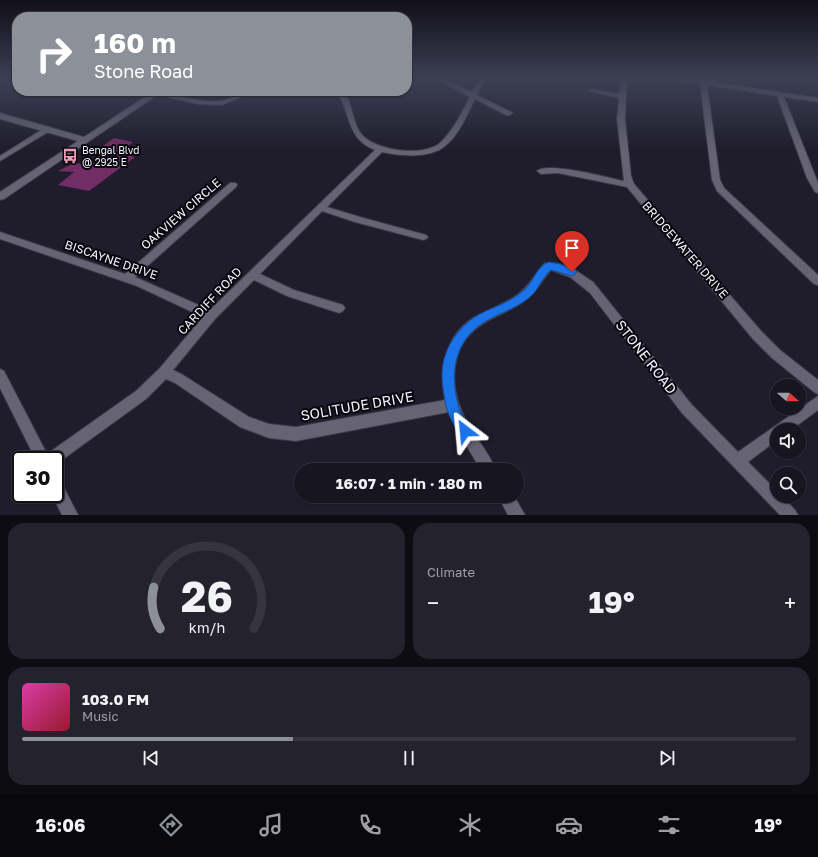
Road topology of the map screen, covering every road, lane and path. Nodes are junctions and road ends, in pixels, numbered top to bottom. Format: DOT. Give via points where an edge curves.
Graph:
graph roads {
  1 [pos="141,103"];
  2 [pos="348,103"];
  3 [pos="469,103"];
  4 [pos="488,103"];
  5 [pos="622,103"];
  6 [pos="706,103"];
  7 [pos="783,103"];
  8 [pos="509,113"];
  9 [pos="0,116"];
  10 [pos="49,129"];
  11 [pos="86,140"];
  12 [pos="380,149"];
  13 [pos="0,159"];
  14 [pos="541,171"];
  15 [pos="630,185"];
  16 [pos="233,186"];
  17 [pos="818,190"];
  18 [pos="0,197"];
  19 [pos="322,208"];
  20 [pos="0,235"];
  21 [pos="423,237"];
  22 [pos="253,275"];
  23 [pos="127,278"];
  24 [pos="818,281"];
  25 [pos="339,308"];
  26 [pos="211,316"];
  27 [pos="164,372"];
  28 [pos="0,375"];
  29 [pos="818,388"];
  30 [pos="818,402"];
  31 [pos="452,405"];
  32 [pos="790,423"];
  33 [pos="770,437"];
  34 [pos="38,451"];
  35 [pos="63,451"];
  36 [pos="737,461"];
  37 [pos="485,463"];
  38 [pos="64,503"];
  39 [pos="509,503"];
  40 [pos="70,515"];
  41 [pos="517,515"];
  42 [pos="790,515"];
  1 -- 11 [label="main road"];
  2 -- 12 [label="street" via="354,129 360,137"];
  3 -- 12 [label="street" via="449,138 436,149 404,152"];
  4 -- 8 [label="street"];
  5 -- 15 [label="street" via="621,119"];
  6 -- 24 [label="street" via="716,180 720,189"];
  7 -- 17 [label="street" via="811,178"];
  9 -- 10 [label="main road"];
  10 -- 11 [label="main road"];
  10 -- 13 [label="street"];
  11 -- 18 [label="main road"];
  12 -- 19 [label="street, CARDIFF ROAD"];
  14 -- 15 [label="street" via="558,170"];
  15 -- 29 [label="street, BRIDGEWATER DRIVE" via="757,335"];
  16 -- 23 [label="street, OAKVIEW CIRCLE"];
  19 -- 21 [label="street"];
  19 -- 22 [label="street, CARDIFF ROAD"];
  20 -- 23 [label="street, BISCAYNE DRIVE"];
  22 -- 25 [label="street" via="291,293"];
  22 -- 26 [label="street, CARDIFF ROAD"];
  23 -- 26 [label="street, BISCAYNE DRIVE" via="157,289"];
  26 -- 27 [label="street, CARDIFF ROAD"];
  27 -- 31 [label="street, SOLITUDE DRIVE" via="245,422 269,430 296,434"];
  27 -- 35 [label="street, CARDIFF ROAD" via="141,395"];
  28 -- 34 [label="street"];
  30 -- 32 [label="street"];
  31 -- 36 [label="street, STONE ROAD" via="449,362 460,338 483,318 528,294 549,266 560,268 572,272 594,290 677,398"];
  31 -- 37 [label="street" via="457,418"];
  33 -- 36 [label="street"];
  36 -- 42 [label="street, STONE ROAD"];
  38 -- 40 [label="street"];
  39 -- 41 [label="street"];
}
